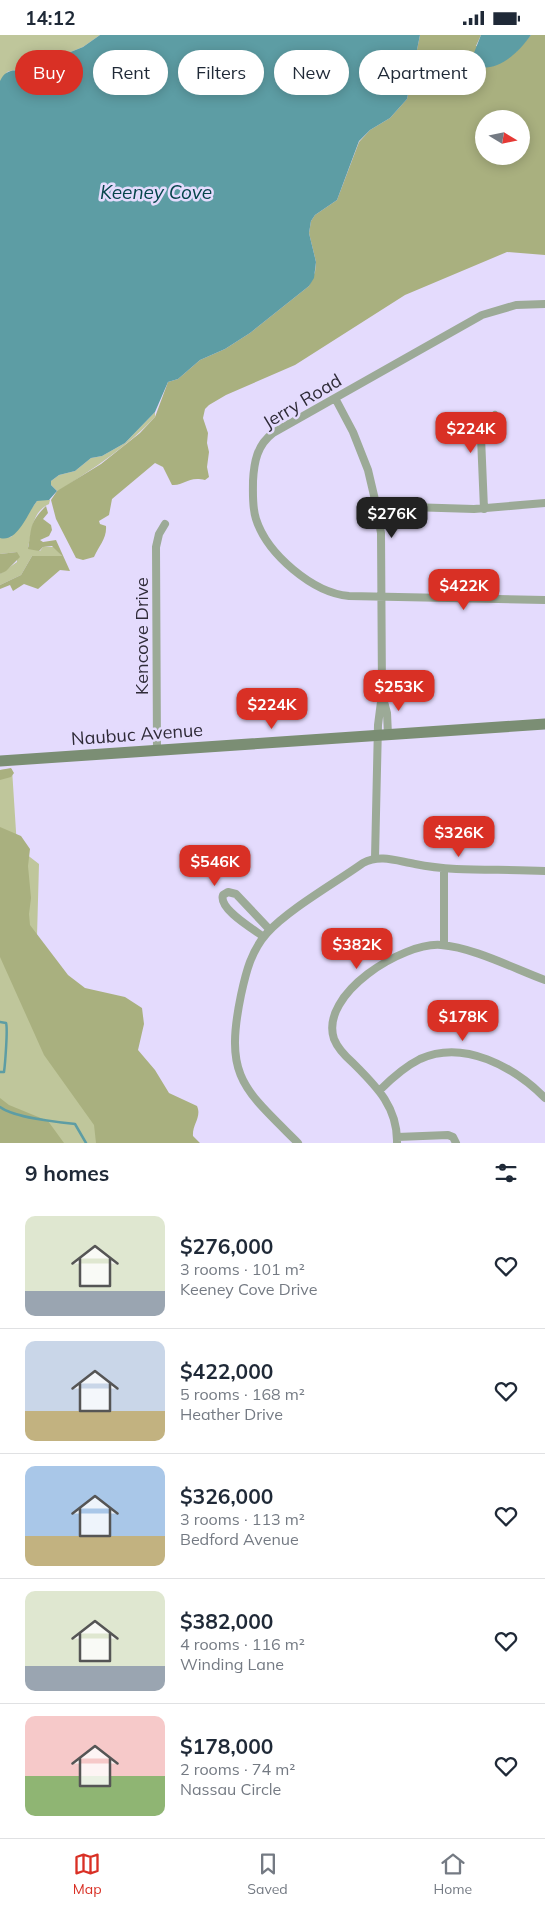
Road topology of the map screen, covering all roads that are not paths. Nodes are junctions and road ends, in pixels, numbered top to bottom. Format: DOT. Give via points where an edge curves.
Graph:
graph roads {
  1 [pos="545,304"];
  2 [pos="335,398"];
  3 [pos="495,415"];
  4 [pos="545,503"];
  5 [pos="377,506"];
  6 [pos="484,509"];
  7 [pos="166,524"];
  8 [pos="382,597"];
  9 [pos="545,600"];
  10 [pos="545,724"];
  11 [pos="383,735"];
  12 [pos="157,750"];
  13 [pos="0,761"];
  14 [pos="375,859"];
  15 [pos="444,869"];
  16 [pos="545,871"];
  17 [pos="270,930"];
  18 [pos="264,937"];
  19 [pos="444,945"];
  20 [pos="545,980"];
  21 [pos="380,1090"];
  22 [pos="545,1098"];
  23 [pos="397,1140"];
  24 [pos="298,1143"];
  25 [pos="456,1143"];
  1 -- 2 [label="street, Jerry Road" via="516,305 482,315"];
  2 -- 5 [label="street" via="361,452"];
  2 -- 8 [label="street, Jerry Road" via="272,433 261,445 254,469 254,513 270,546 312,584 341,595"];
  3 -- 6 [label="street" via="484,427 481,437"];
  4 -- 6 [label="street"];
  5 -- 6 [label="street"];
  5 -- 8 [label="street"];
  7 -- 12 [label="street, Kencove Drive" via="156,547"];
  8 -- 9 [label="street, Jerry Road"];
  8 -- 11 [label="street" via="382,694 387,713"];
  10 -- 11 [label="main road, Naubuc Avenue"];
  11 -- 12 [label="main road, Naubuc Avenue"];
  11 -- 14 [label="street"];
  12 -- 13 [label="main road, Naubuc Avenue"];
  14 -- 15 [label="street"];
  14 -- 17 [label="street" via="358,867"];
  15 -- 16 [label="street"];
  15 -- 19 [label="street"];
  17 -- 18 [label="street"];
  17 -- 18 [label="street" via="236,894 228,892 224,895 225,907"];
  18 -- 24 [label="street" via="246,975 234,1031 235,1056 247,1088"];
  19 -- 20 [label="street"];
  19 -- 21 [label="street" via="423,945 398,955 351,988 336,1008 332,1025 337,1045"];
  21 -- 22 [label="street" via="400,1071 419,1060 453,1052 474,1055 500,1065"];
  21 -- 23 [label="street" via="390,1109"];
  23 -- 25 [label="street" via="450,1135"];
}
